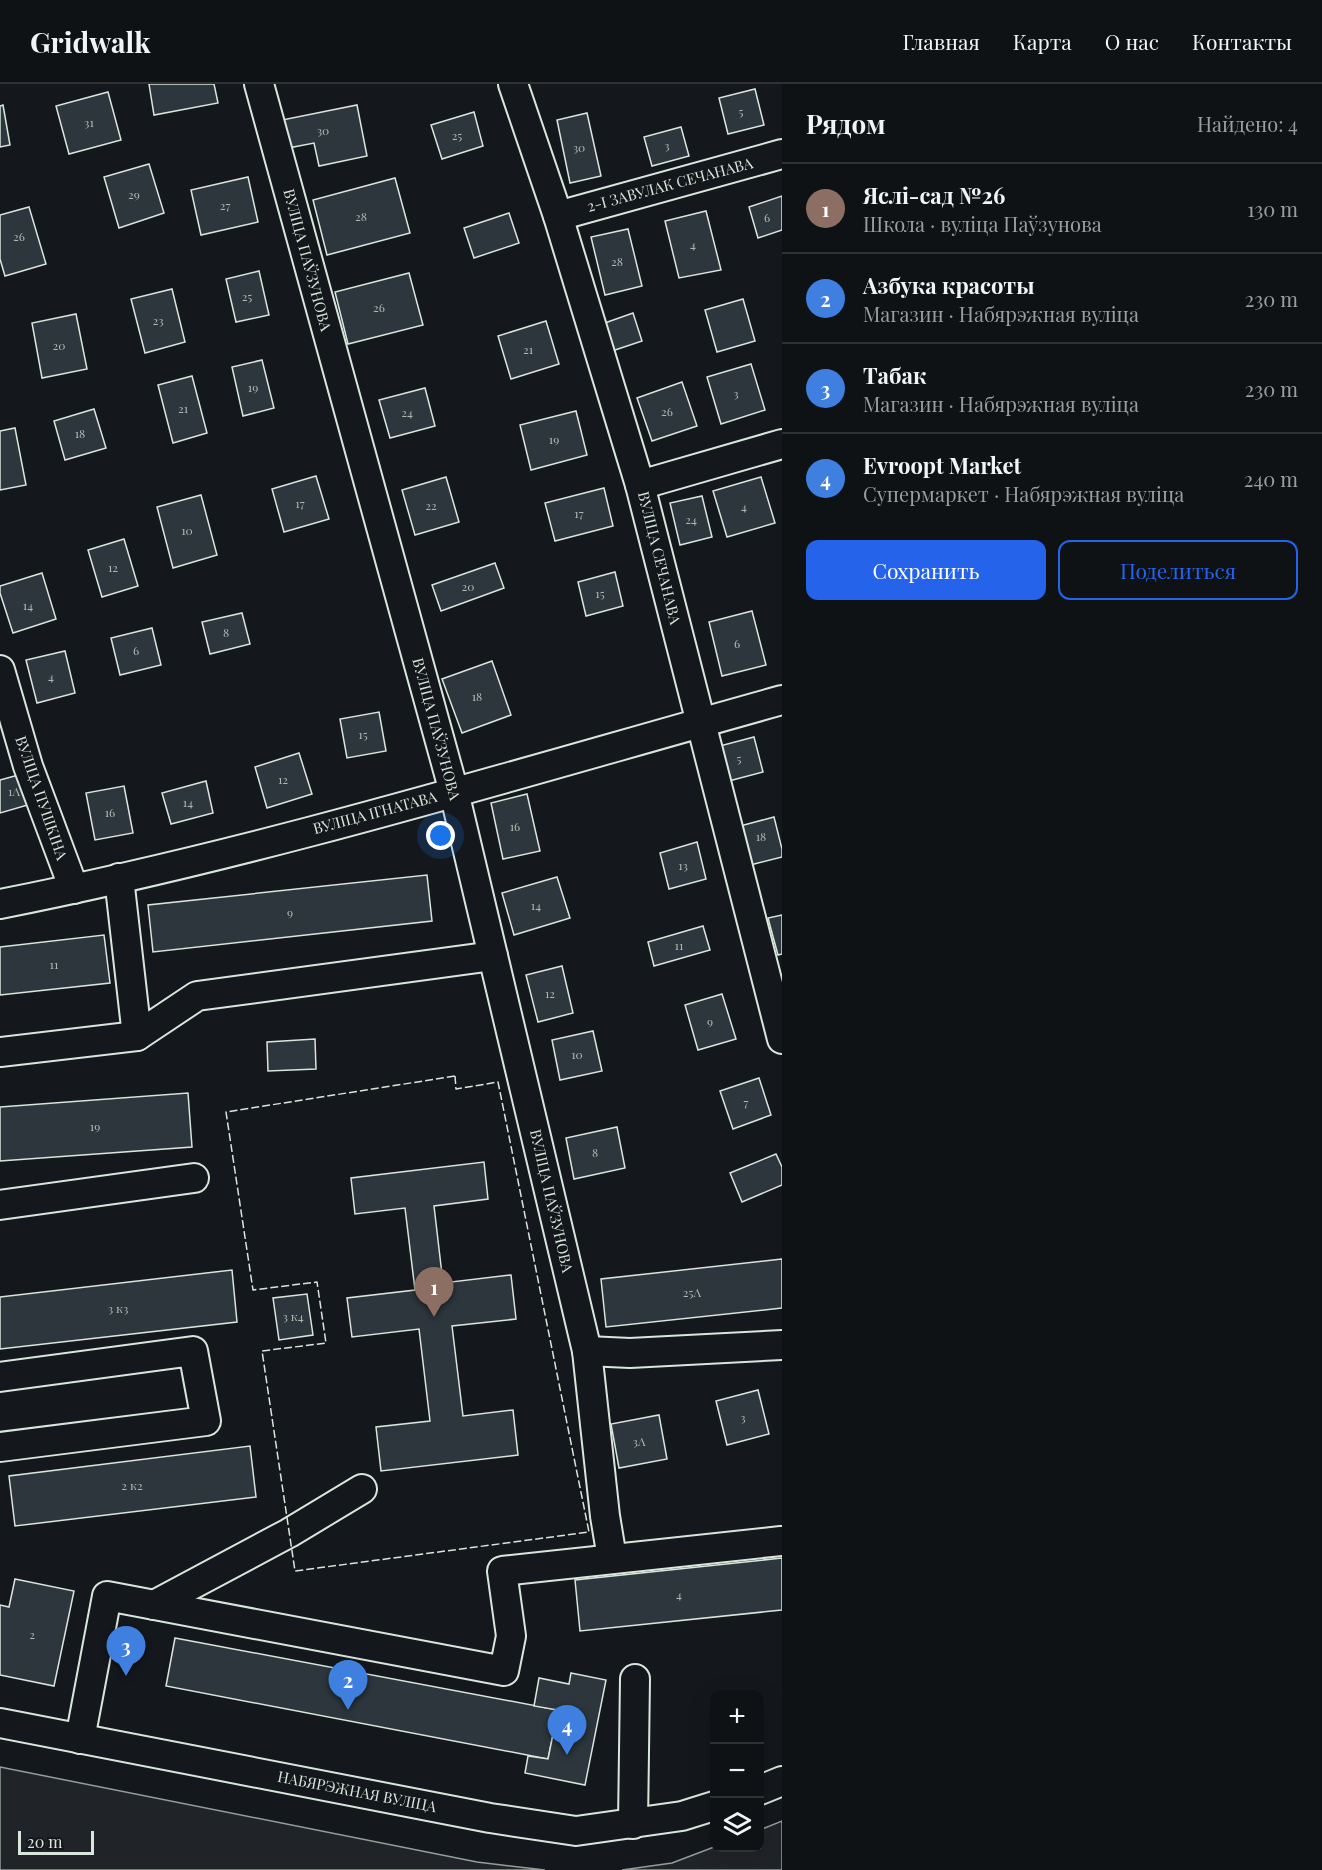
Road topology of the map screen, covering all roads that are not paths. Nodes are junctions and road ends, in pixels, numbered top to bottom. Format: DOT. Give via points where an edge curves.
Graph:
graph roads {
  1 [pos="259,84"];
  2 [pos="513,84"];
  3 [pos="782,154"];
  4 [pos="558,216"];
  5 [pos="782,444"];
  6 [pos="640,485"];
  7 [pos="0,670"];
  8 [pos="782,700"];
  9 [pos="701,723"];
  10 [pos="454,792"];
  11 [pos="119,878"];
  12 [pos="74,890"];
  13 [pos="0,904"];
  14 [pos="493,956"];
  15 [pos="137,1036"];
  16 [pos="782,1039"];
  17 [pos="0,1052"];
  18 [pos="194,1178"];
  19 [pos="0,1205"];
  20 [pos="782,1345"];
  21 [pos="586,1351"];
  22 [pos="0,1377"];
  23 [pos="0,1447"];
  24 [pos="362,1489"];
  25 [pos="782,1541"];
  26 [pos="612,1558"];
  27 [pos="154,1605"];
  28 [pos="635,1679"];
  29 [pos="0,1723"];
  30 [pos="80,1739"];
  31 [pos="782,1781"];
  32 [pos="764,1788"];
  33 [pos="710,1807"];
  34 [pos="633,1824"];
  1 -- 10 [label="street, ВУЛІЦА ПАЎЗУНОВА"];
  2 -- 4 [label="street, ВУЛІЦА СЕЧАНАВА"];
  3 -- 4 [label="street, 2-І ЗАВУЛАК СЕЧАНАВА"];
  4 -- 6 [label="street, ВУЛІЦА СЕЧАНАВА"];
  5 -- 6 [label="street"];
  6 -- 9 [label="street, ВУЛІЦА СЕЧАНАВА"];
  7 -- 12 [label="street, ВУЛІЦА ПУШКІНА" via="28,766"];
  8 -- 9 [label="street, ВУЛІЦА ІГНАТАВА"];
  9 -- 10 [label="street, ВУЛІЦА ІГНАТАВА"];
  9 -- 16 [label="street, ВУЛІЦА СЕЧАНАВА"];
  10 -- 11 [label="street, ВУЛІЦА ІГНАТАВА"];
  10 -- 14 [label="street, ВУЛІЦА ПАЎЗУНОВА"];
  11 -- 12 [label="street, ВУЛІЦА ІГНАТАВА"];
  11 -- 15 [label="street"];
  12 -- 13 [label="street, ВУЛІЦА ІГНАТАВА"];
  14 -- 15 [label="street" via="197,996"];
  14 -- 21 [label="street, ВУЛІЦА ПАЎЗУНОВА"];
  15 -- 17 [label="street"];
  18 -- 19 [label="street"];
  20 -- 21 [label="street" via="630,1353"];
  21 -- 26 [label="street, ВУЛІЦА ПАЎЗУНОВА"];
  22 -- 23 [label="street" via="193,1351 206,1422"];
  24 -- 27 [label="street"];
  25 -- 26 [label="street"];
  26 -- 27 [label="street" via="502,1572 511,1636 504,1671"];
  27 -- 30 [label="street" via="106,1596"];
  28 -- 34 [label="street"];
  29 -- 30 [label="street, НАБЯРЭЖНАЯ ВУЛІЦА"];
  30 -- 34 [label="street, НАБЯРЭЖНАЯ ВУЛІЦА" via="531,1825 576,1831"];
  31 -- 32 [label="street"];
  33 -- 34 [label="street, НАБЯРЭЖНАЯ ВУЛІЦА"];
}
